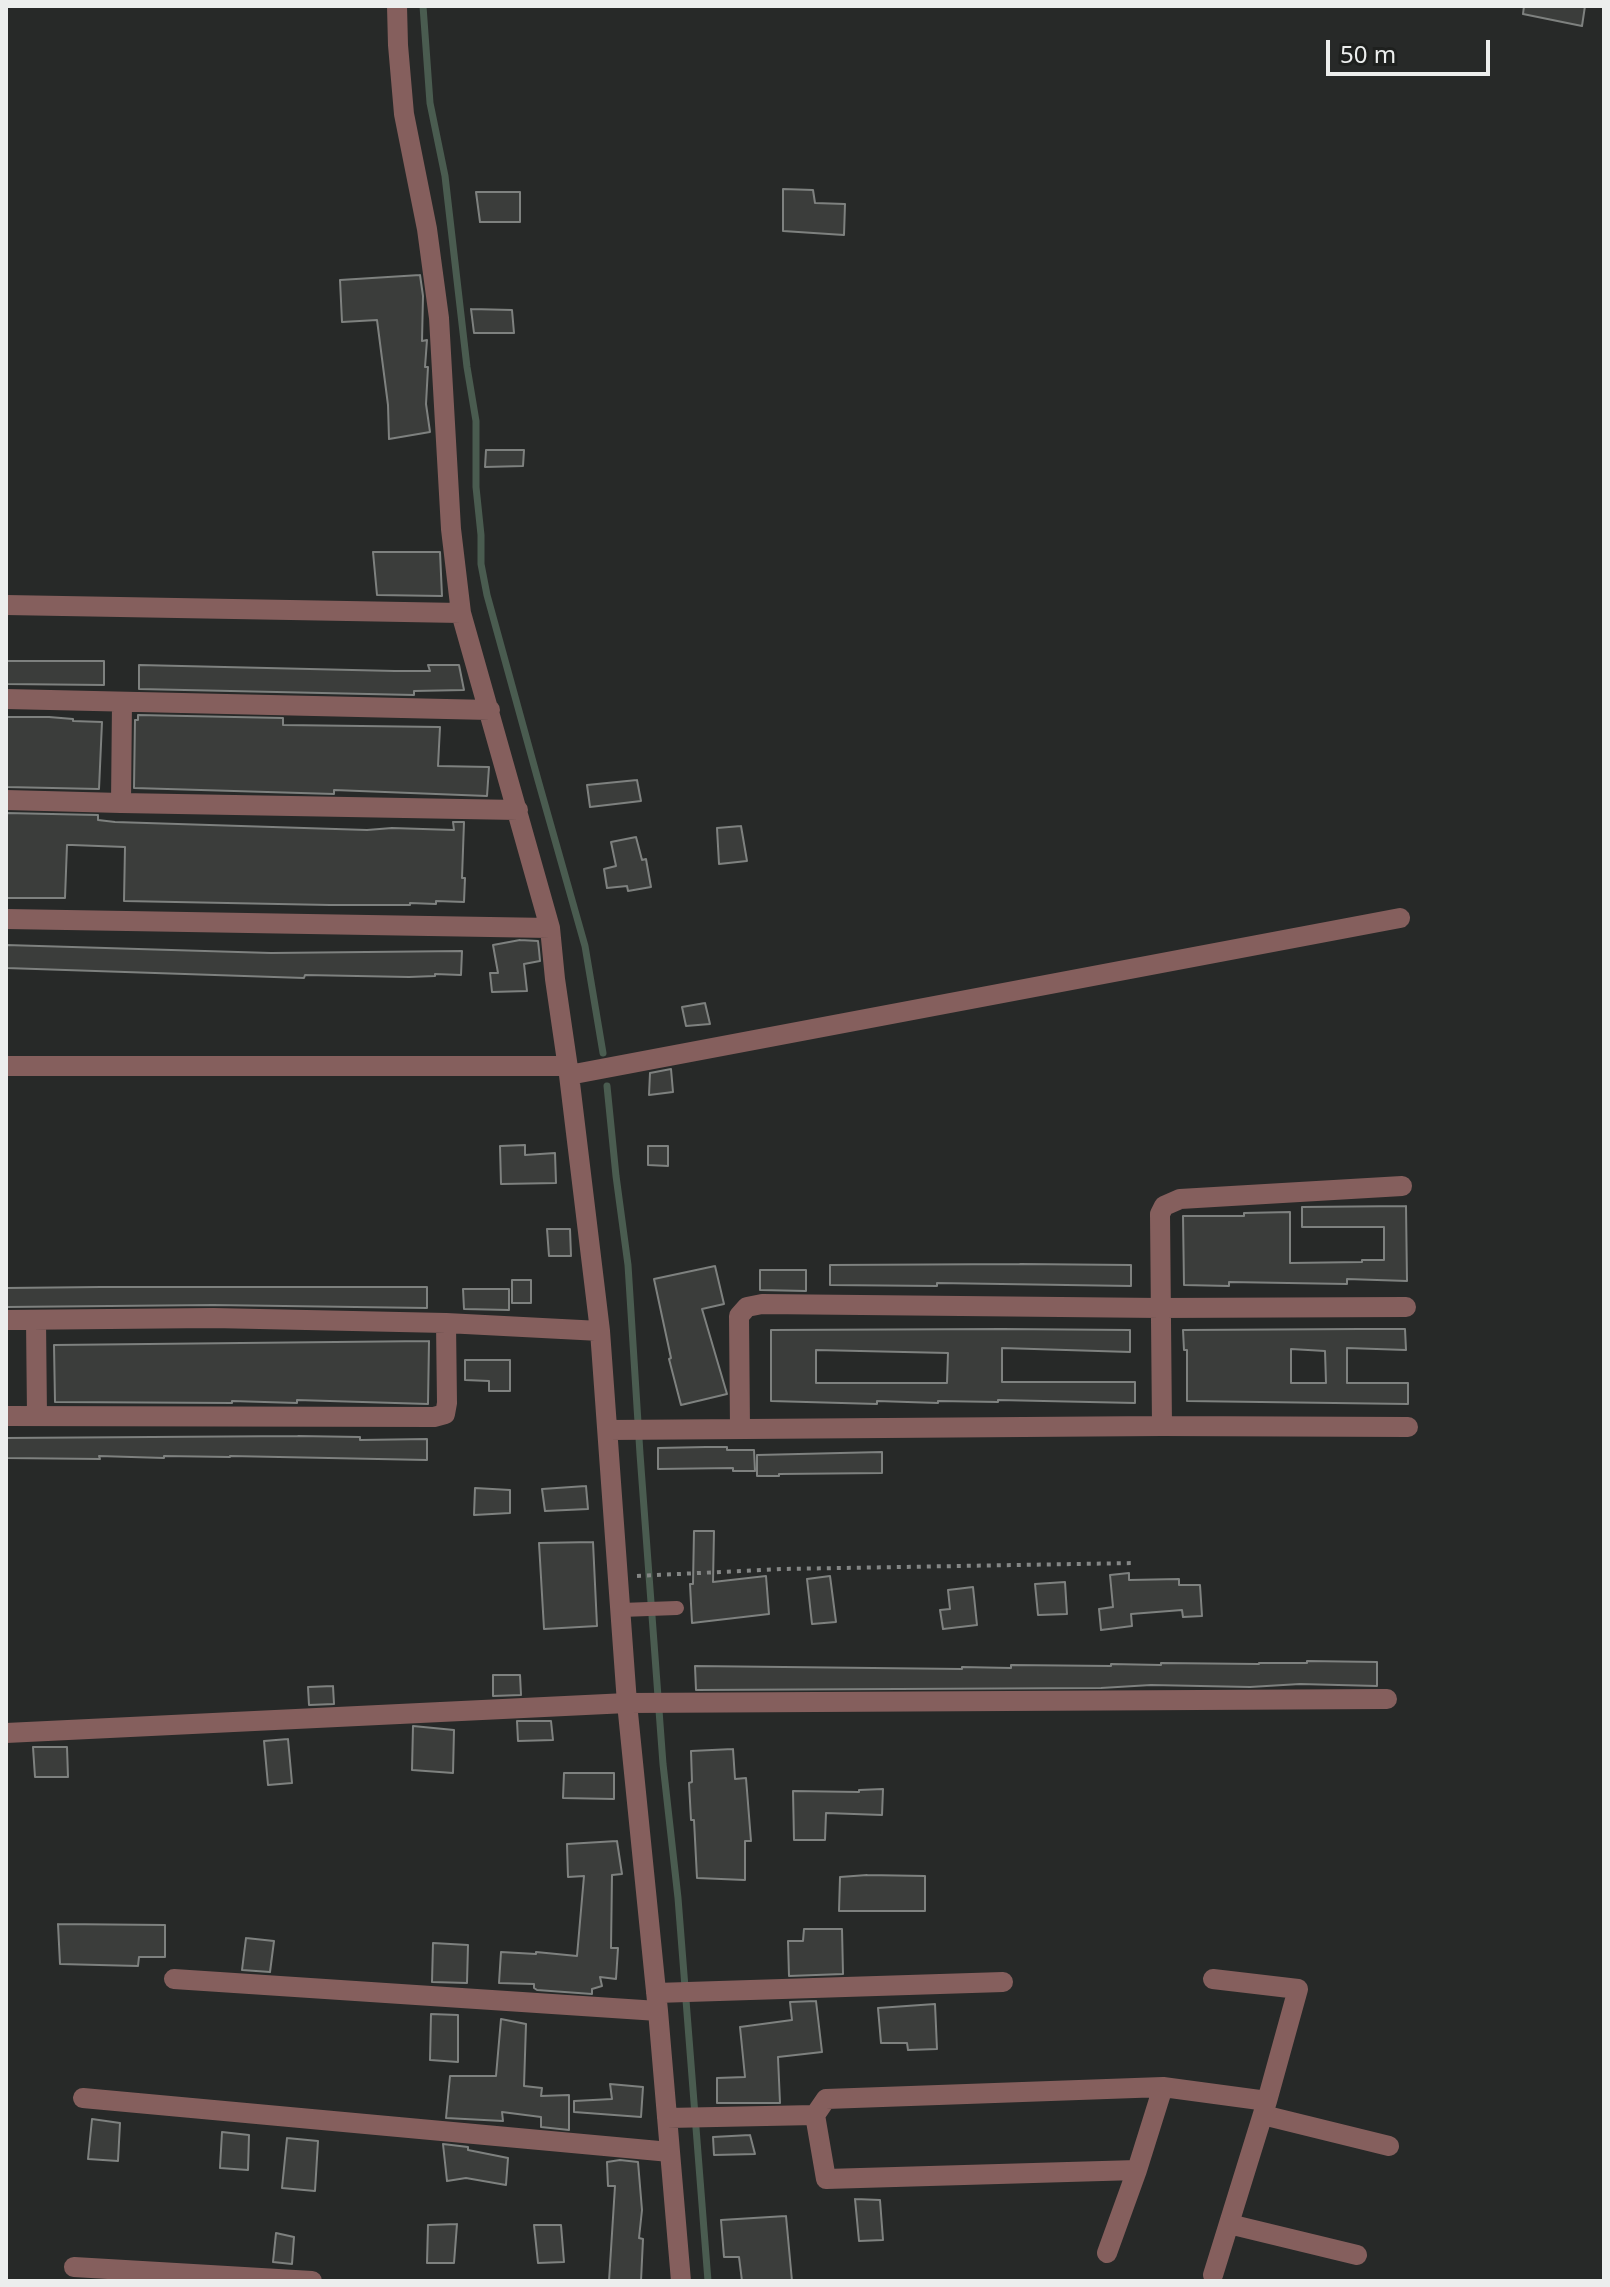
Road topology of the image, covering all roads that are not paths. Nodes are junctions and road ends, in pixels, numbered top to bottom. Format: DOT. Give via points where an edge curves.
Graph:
graph roads {
  1 [pos="397,6"];
  2 [pos="6,605"];
  3 [pos="461,613"];
  4 [pos="6,699"];
  5 [pos="122,702"];
  6 [pos="490,710"];
  7 [pos="6,800"];
  8 [pos="121,803"];
  9 [pos="518,810"];
  10 [pos="1400,918"];
  11 [pos="6,919"];
  12 [pos="550,928"];
  13 [pos="6,1066"];
  14 [pos="568,1071"];
  15 [pos="1402,1186"];
  16 [pos="1406,1307"];
  17 [pos="1160,1308"];
  18 [pos="6,1320"];
  19 [pos="36,1320"];
  20 [pos="446,1323"];
  21 [pos="600,1331"];
  22 [pos="6,1416"];
  23 [pos="37,1416"];
  24 [pos="1162,1426"];
  25 [pos="1408,1427"];
  26 [pos="615,1429"];
  27 [pos="740,1429"];
  28 [pos="672,1609"];
  29 [pos="629,1610"];
  30 [pos="1387,1699"];
  31 [pos="634,1703"];
  32 [pos="6,1733"];
  33 [pos="174,1979"];
  34 [pos="1213,1979"];
  35 [pos="1003,1982"];
  36 [pos="661,1999"];
  37 [pos="1163,2087"];
  38 [pos="83,2098"];
  39 [pos="1265,2108"];
  40 [pos="815,2115"];
  41 [pos="674,2118"];
  42 [pos="1389,2146"];
  43 [pos="670,2152"];
  44 [pos="1137,2170"];
  45 [pos="1229,2224"];
  46 [pos="1107,2253"];
  47 [pos="1357,2255"];
  48 [pos="74,2267"];
  49 [pos="1213,2275"];
  50 [pos="312,2281"];
  51 [pos="681,2281"];
  1 -- 3 [label="street" via="404,114 439,318"];
  2 -- 3 [label="street"];
  3 -- 6 [label="street"];
  4 -- 5 [label="street"];
  5 -- 6 [label="street"];
  5 -- 8 [label="street"];
  6 -- 9 [label="street"];
  7 -- 8 [label="street"];
  8 -- 9 [label="street"];
  9 -- 12 [label="street"];
  10 -- 14 [label="street"];
  11 -- 12 [label="street"];
  12 -- 14 [label="street"];
  13 -- 14 [label="street"];
  14 -- 21 [label="street"];
  15 -- 17 [label="street" via="1180,1199 1164,1206"];
  16 -- 17 [label="street"];
  17 -- 24 [label="street"];
  17 -- 27 [label="street" via="747,1307 739,1316"];
  18 -- 19 [label="street"];
  19 -- 20 [label="street"];
  19 -- 23 [label="street"];
  20 -- 21 [label="street"];
  20 -- 23 [label="street" via="447,1403 445,1414 434,1417"];
  21 -- 26 [label="street"];
  22 -- 23 [label="street"];
  24 -- 25 [label="street"];
  24 -- 27 [label="street"];
  26 -- 27 [label="street"];
  26 -- 29 [label="street"];
  28 -- 29 [label="lane"];
  29 -- 31 [label="street"];
  30 -- 31 [label="street"];
  31 -- 32 [label="street"];
  31 -- 36 [label="street"];
  33 -- 36 [label="street"];
  34 -- 39 [label="street" via="1298,1989"];
  35 -- 36 [label="street" via="701,1991"];
  36 -- 41 [label="street"];
  37 -- 39 [label="street"];
  37 -- 40 [label="street" via="826,2099"];
  37 -- 44 [label="street"];
  38 -- 43 [label="street"];
  39 -- 42 [label="street"];
  39 -- 45 [label="street"];
  40 -- 41 [label="street"];
  40 -- 44 [label="street" via="826,2179"];
  41 -- 43 [label="street"];
  43 -- 51 [label="street"];
  44 -- 46 [label="street"];
  45 -- 47 [label="street"];
  45 -- 49 [label="street"];
  48 -- 50 [label="street"];
}
